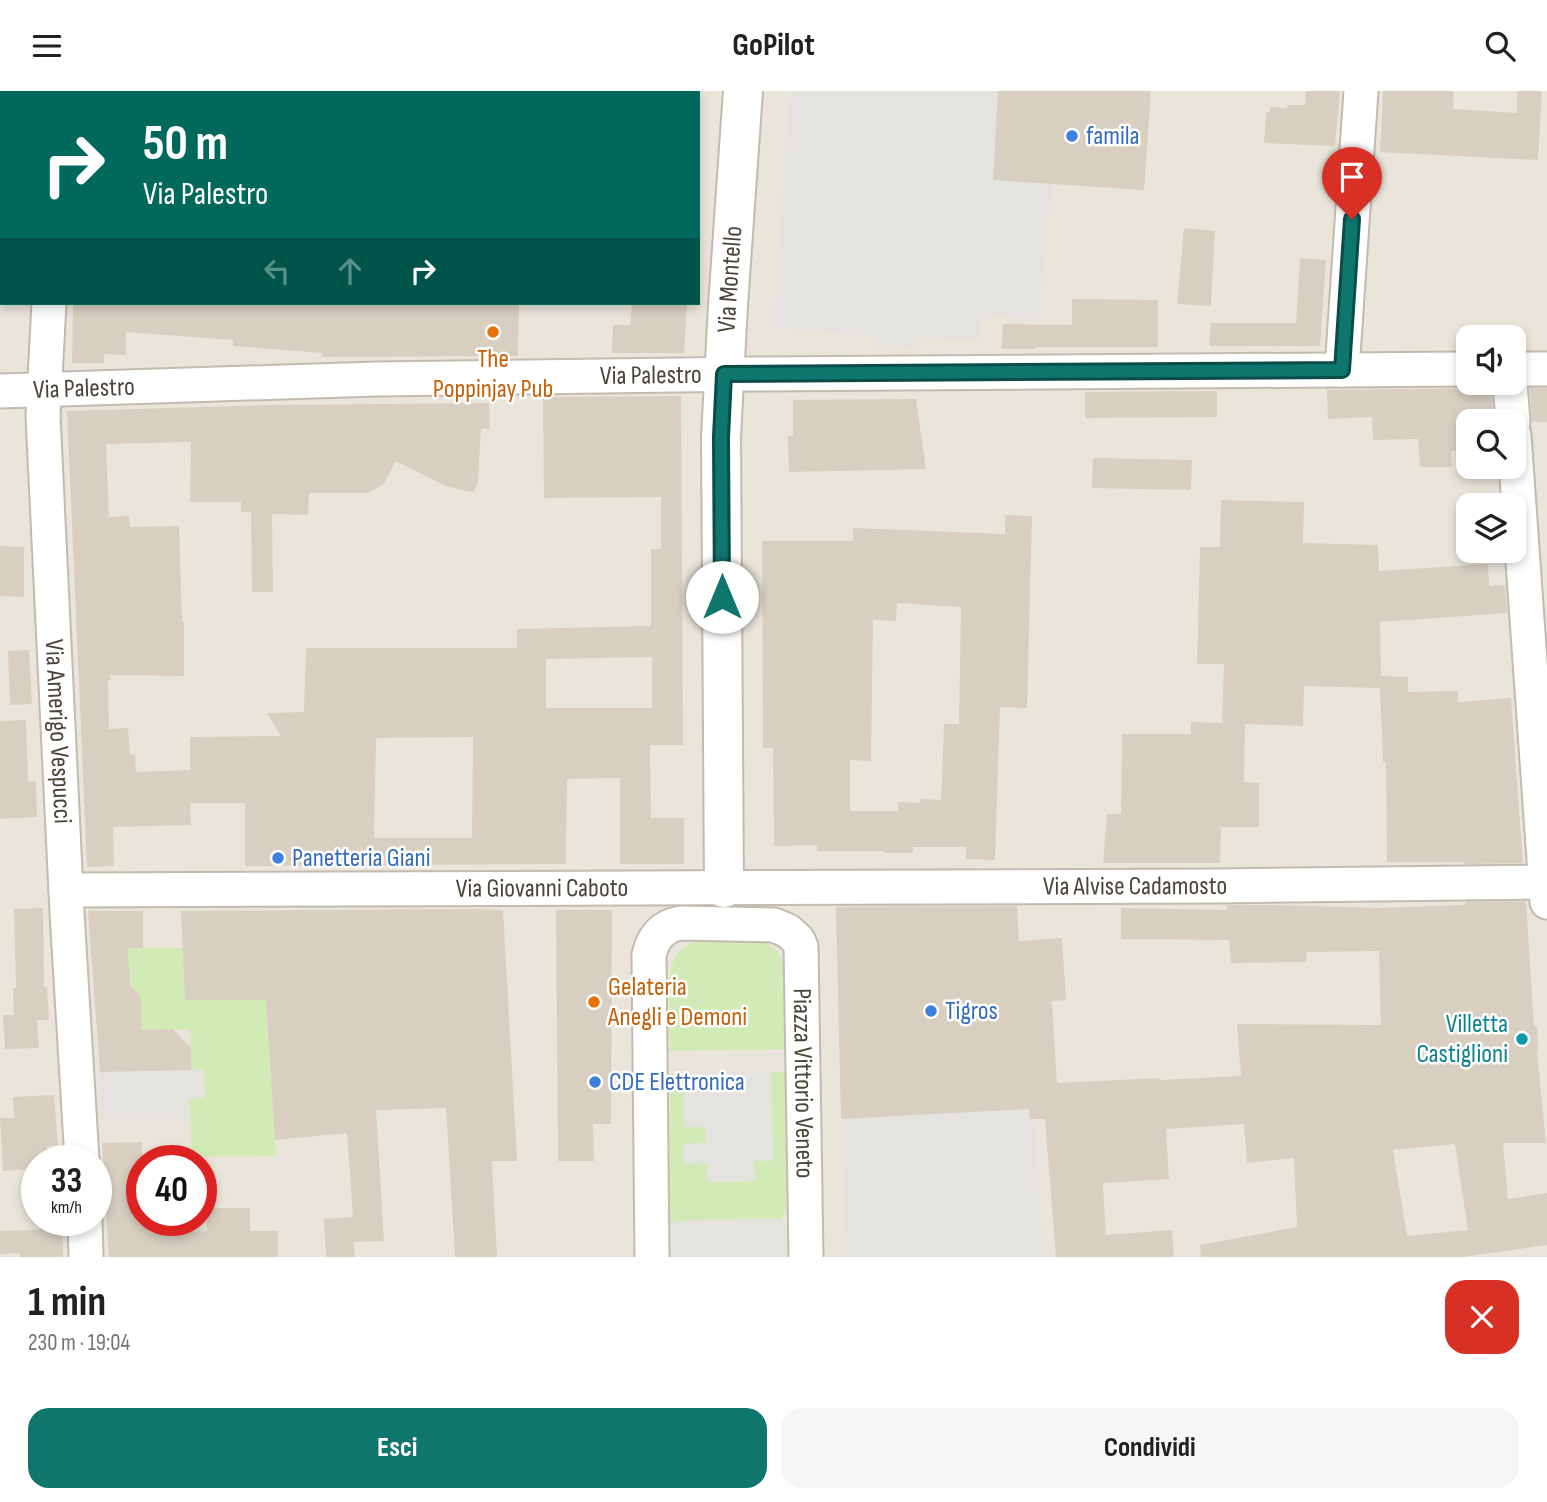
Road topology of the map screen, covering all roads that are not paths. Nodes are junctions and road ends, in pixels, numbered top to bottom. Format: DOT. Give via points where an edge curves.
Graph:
graph roads {
  1 [pos="743,91"];
  2 [pos="1361,91"];
  3 [pos="49,305"];
  4 [pos="1456,369"];
  5 [pos="1526,369"];
  6 [pos="1547,369"];
  7 [pos="1342,370"];
  8 [pos="724,374"];
  9 [pos="44,389"];
  10 [pos="0,391"];
  11 [pos="1517,479"];
  12 [pos="723,888"];
  13 [pos="66,890"];
  14 [pos="1546,892"];
  15 [pos="681,923"];
  16 [pos="774,925"];
  17 [pos="81,1145"];
  18 [pos="85,1236"];
  19 [pos="86,1257"];
  20 [pos="652,1257"];
  21 [pos="806,1257"];
  1 -- 8 [label="street, Via Montello"];
  2 -- 7 [label="street"];
  3 -- 9 [label="street, Via Amerigo Vespucci"];
  4 -- 7 [label="street, Via Palestro"];
  5 -- 6 [label="street"];
  7 -- 8 [label="street, Via Palestro"];
  8 -- 9 [label="street, Via Palestro"];
  8 -- 12 [label="street, Via Montello"];
  9 -- 10 [label="street, Via Palestro"];
  9 -- 13 [label="street, Via Amerigo Vespucci"];
  11 -- 14 [label="street"];
  12 -- 13 [label="street, Via Giovanni Caboto"];
  12 -- 14 [label="street, Via Alvise Cadamosto" via="1204,886"];
  12 -- 15 [label="street"];
  12 -- 16 [label="street, Piazza Vittorio Veneto"];
  13 -- 17 [label="street, Via Amerigo Vespucci"];
  15 -- 16 [label="street"];
  15 -- 20 [label="street" via="659,934 649,955"];
  16 -- 21 [label="street, Piazza Vittorio Veneto" via="793,935 802,956"];
  18 -- 19 [label="street"];
}
